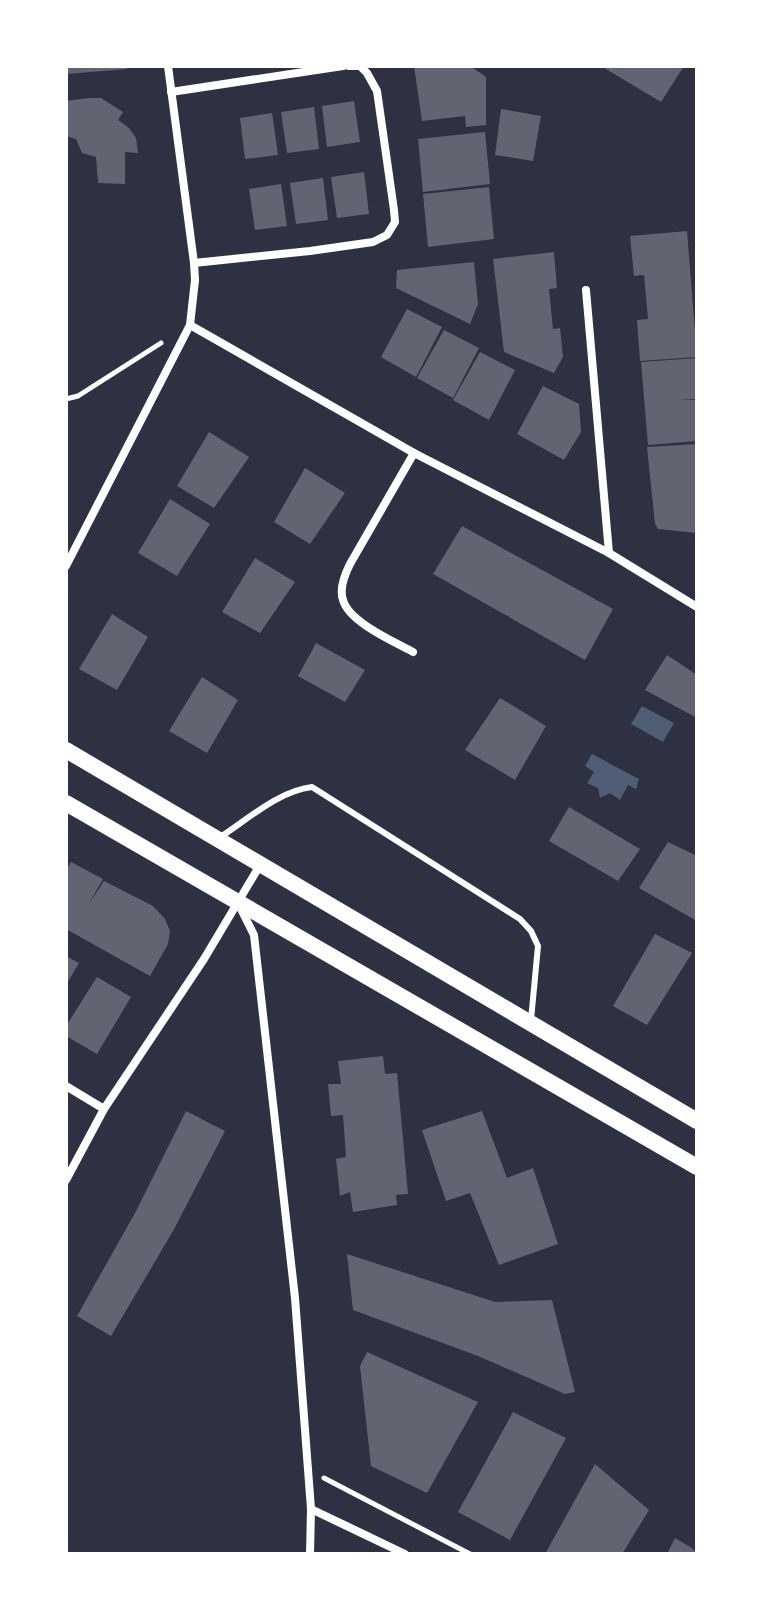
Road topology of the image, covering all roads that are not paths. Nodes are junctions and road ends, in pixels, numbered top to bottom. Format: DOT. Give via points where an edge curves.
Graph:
graph roads {
  1 [pos="168,66"];
  2 [pos="343,66"];
  3 [pos="349,66"];
  4 [pos="171,92"];
  5 [pos="194,263"];
  6 [pos="586,290"];
  7 [pos="190,325"];
  8 [pos="414,453"];
  9 [pos="609,553"];
  10 [pos="66,566"];
  11 [pos="697,607"];
  12 [pos="413,652"];
  13 [pos="66,750"];
  14 [pos="66,803"];
  15 [pos="216,840"];
  16 [pos="260,865"];
  17 [pos="238,903"];
  18 [pos="530,1023"];
  19 [pos="66,1086"];
  20 [pos="104,1109"];
  21 [pos="697,1121"];
  22 [pos="697,1167"];
  23 [pos="66,1180"];
  24 [pos="311,1509"];
  25 [pos="310,1554"];
  26 [pos="405,1554"];
  1 -- 4 [label="street"];
  2 -- 4 [label="street"];
  3 -- 5 [label="street" via="360,66 377,91 395,222 387,235 373,242"];
  4 -- 5 [label="street"];
  5 -- 7 [label="street"];
  6 -- 9 [label="street"];
  7 -- 8 [label="street"];
  7 -- 10 [label="street"];
  8 -- 9 [label="street"];
  8 -- 12 [label="street" via="350,564 342,599 351,614"];
  9 -- 11 [label="street"];
  13 -- 15 [label="main road"];
  14 -- 17 [label="main road"];
  15 -- 16 [label="main road"];
  15 -- 18 [label="lane" via="283,796 312,787 526,925 538,946"];
  16 -- 17 [label="street"];
  16 -- 18 [label="main road"];
  17 -- 20 [label="street"];
  17 -- 22 [label="main road"];
  17 -- 24 [label="street" via="254,935 295,1298"];
  18 -- 21 [label="main road"];
  19 -- 20 [label="street"];
  20 -- 23 [label="street"];
  24 -- 25 [label="street"];
  24 -- 26 [label="street"];
}
